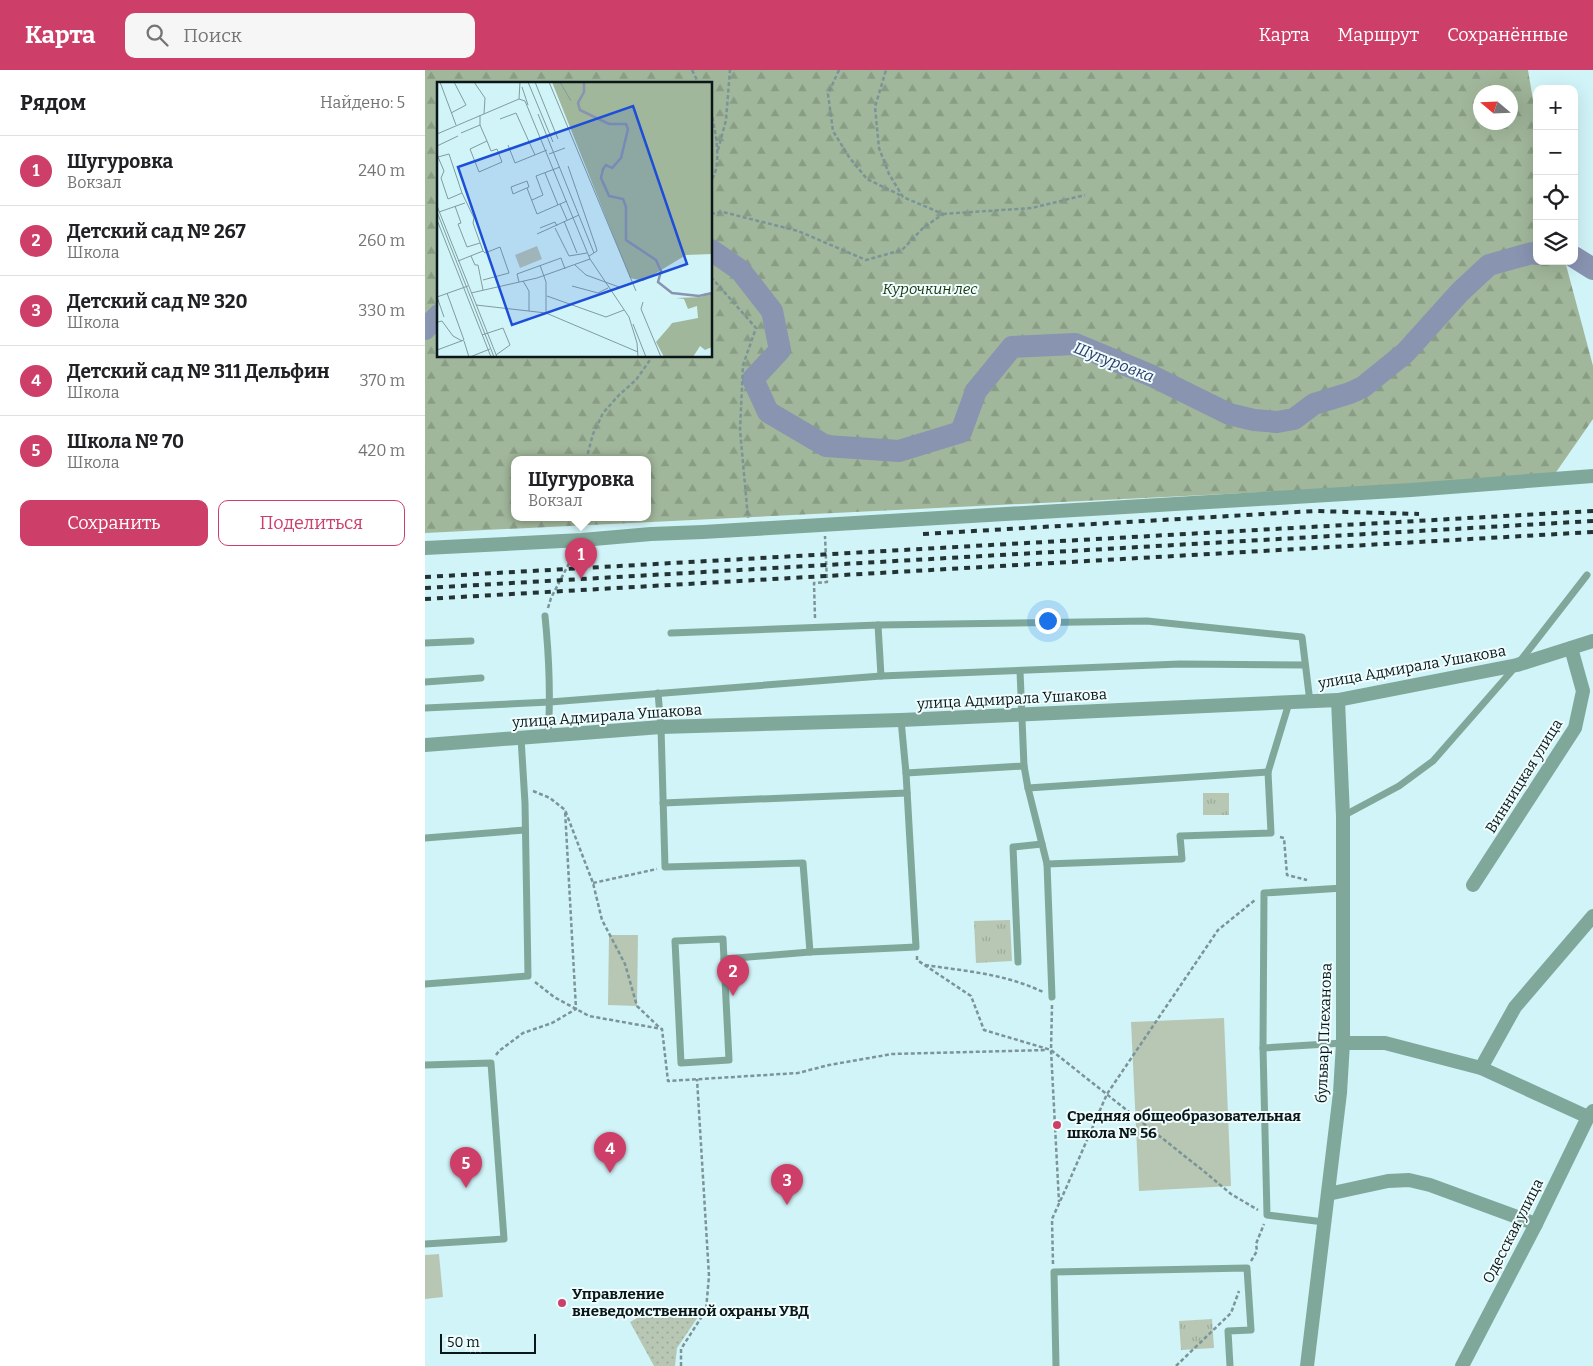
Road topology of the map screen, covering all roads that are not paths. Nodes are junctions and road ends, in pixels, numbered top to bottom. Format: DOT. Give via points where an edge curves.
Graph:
graph roads {
  1 [pos="1593,476"];
  2 [pos="425,548"];
  3 [pos="1587,575"];
  4 [pos="545,616"];
  5 [pos="878,625"];
  6 [pos="671,633"];
  7 [pos="471,641"];
  8 [pos="1593,641"];
  9 [pos="425,643"];
  10 [pos="1571,648"];
  11 [pos="1305,665"];
  12 [pos="1517,665"];
  13 [pos="1020,671"];
  14 [pos="881,676"];
  15 [pos="481,678"];
  16 [pos="425,682"];
  17 [pos="658,693"];
  18 [pos="1338,700"];
  19 [pos="550,702"];
  20 [pos="1310,702"];
  21 [pos="1289,703"];
  22 [pos="425,708"];
  23 [pos="1021,715"];
  24 [pos="901,720"];
  25 [pos="661,728"];
  26 [pos="548,736"];
  27 [pos="521,738"];
  28 [pos="425,745"];
  29 [pos="1024,766"];
  30 [pos="1268,772"];
  31 [pos="906,773"];
  32 [pos="1028,788"];
  33 [pos="907,792"];
  34 [pos="663,803"];
  35 [pos="1343,816"];
  36 [pos="525,830"];
  37 [pos="425,838"];
  38 [pos="1042,844"];
  39 [pos="1047,864"];
  40 [pos="1473,885"];
  41 [pos="1343,888"];
  42 [pos="1593,916"];
  43 [pos="810,952"];
  44 [pos="724,959"];
  45 [pos="1018,962"];
  46 [pos="425,984"];
  47 [pos="1052,997"];
  48 [pos="1343,1043"];
  49 [pos="1263,1048"];
  50 [pos="425,1065"];
  51 [pos="1481,1068"];
  52 [pos="1591,1114"];
  53 [pos="1328,1194"];
  54 [pos="1325,1222"];
  55 [pos="1536,1224"];
  56 [pos="425,1244"];
  57 [pos="1056,1366"];
  58 [pos="1229,1366"];
  59 [pos="1307,1366"];
  60 [pos="1462,1366"];
  1 -- 2 [label="street" via="1411,490"];
  3 -- 12 [label="lane"];
  4 -- 19 [label="lane"];
  5 -- 6 [label="lane"];
  5 -- 11 [label="lane" via="1147,621 1302,637"];
  5 -- 14 [label="lane"];
  7 -- 9 [label="lane"];
  8 -- 10 [label="street, улица Адмирала Ушакова"];
  10 -- 12 [label="street, улица Адмирала Ушакова"];
  10 -- 40 [label="street, Винницкая улица" via="1583,691 1575,728"];
  11 -- 13 [label="lane" via="1180,664"];
  11 -- 20 [label="lane"];
  12 -- 18 [label="street, улица Адмирала Ушакова"];
  12 -- 35 [label="lane" via="1433,761 1399,786"];
  13 -- 14 [label="lane"];
  13 -- 23 [label="lane"];
  14 -- 17 [label="lane"];
  15 -- 16 [label="lane"];
  17 -- 19 [label="lane"];
  17 -- 25 [label="lane"];
  18 -- 20 [label="street, улица Адмирала Ушакова"];
  18 -- 35 [label="street, бульвар Плеханова"];
  19 -- 22 [label="lane"];
  19 -- 26 [label="lane"];
  20 -- 21 [label="street, улица Адмирала Ушакова"];
  21 -- 23 [label="street, улица Адмирала Ушакова"];
  21 -- 30 [label="lane"];
  23 -- 24 [label="street, улица Адмирала Ушакова"];
  23 -- 29 [label="lane"];
  24 -- 25 [label="street, улица Адмирала Ушакова"];
  24 -- 31 [label="lane"];
  25 -- 26 [label="street, улица Адмирала Ушакова"];
  25 -- 34 [label="lane"];
  26 -- 27 [label="street, улица Адмирала Ушакова"];
  27 -- 28 [label="street, улица Адмирала Ушакова"];
  27 -- 36 [label="lane"];
  29 -- 31 [label="lane"];
  29 -- 32 [label="lane"];
  30 -- 32 [label="lane"];
  30 -- 39 [label="lane" via="1271,833 1180,836 1182,859"];
  31 -- 33 [label="lane"];
  32 -- 38 [label="lane"];
  33 -- 34 [label="lane"];
  33 -- 43 [label="lane" via="916,947"];
  34 -- 43 [label="lane" via="665,867 803,863"];
  35 -- 41 [label="street, бульвар Плеханова"];
  36 -- 37 [label="lane"];
  36 -- 46 [label="lane" via="528,976"];
  38 -- 39 [label="lane"];
  38 -- 45 [label="lane" via="1013,847"];
  39 -- 47 [label="lane"];
  41 -- 48 [label="street, бульвар Плеханова"];
  41 -- 49 [label="lane" via="1264,893"];
  42 -- 51 [label="street" via="1515,1007"];
  43 -- 44 [label="lane"];
  44 -- 44 [label="lane" via="729,1060 681,1063 675,941 723,939"];
  48 -- 49 [label="lane"];
  48 -- 51 [label="street" via="1385,1043"];
  48 -- 53 [label="street, бульвар Плеханова"];
  49 -- 54 [label="lane" via="1267,1215"];
  50 -- 56 [label="lane" via="491,1063 504,1240"];
  51 -- 52 [label="street"];
  52 -- 55 [label="street, Одесская улица"];
  53 -- 54 [label="street, бульвар Плеханова"];
  53 -- 55 [label="street" via="1388,1181 1409,1180"];
  54 -- 59 [label="street, бульвар Плеханова"];
  55 -- 60 [label="street, Одесская улица"];
  57 -- 58 [label="lane" via="1054,1272 1247,1268 1251,1330 1228,1331"];
}
